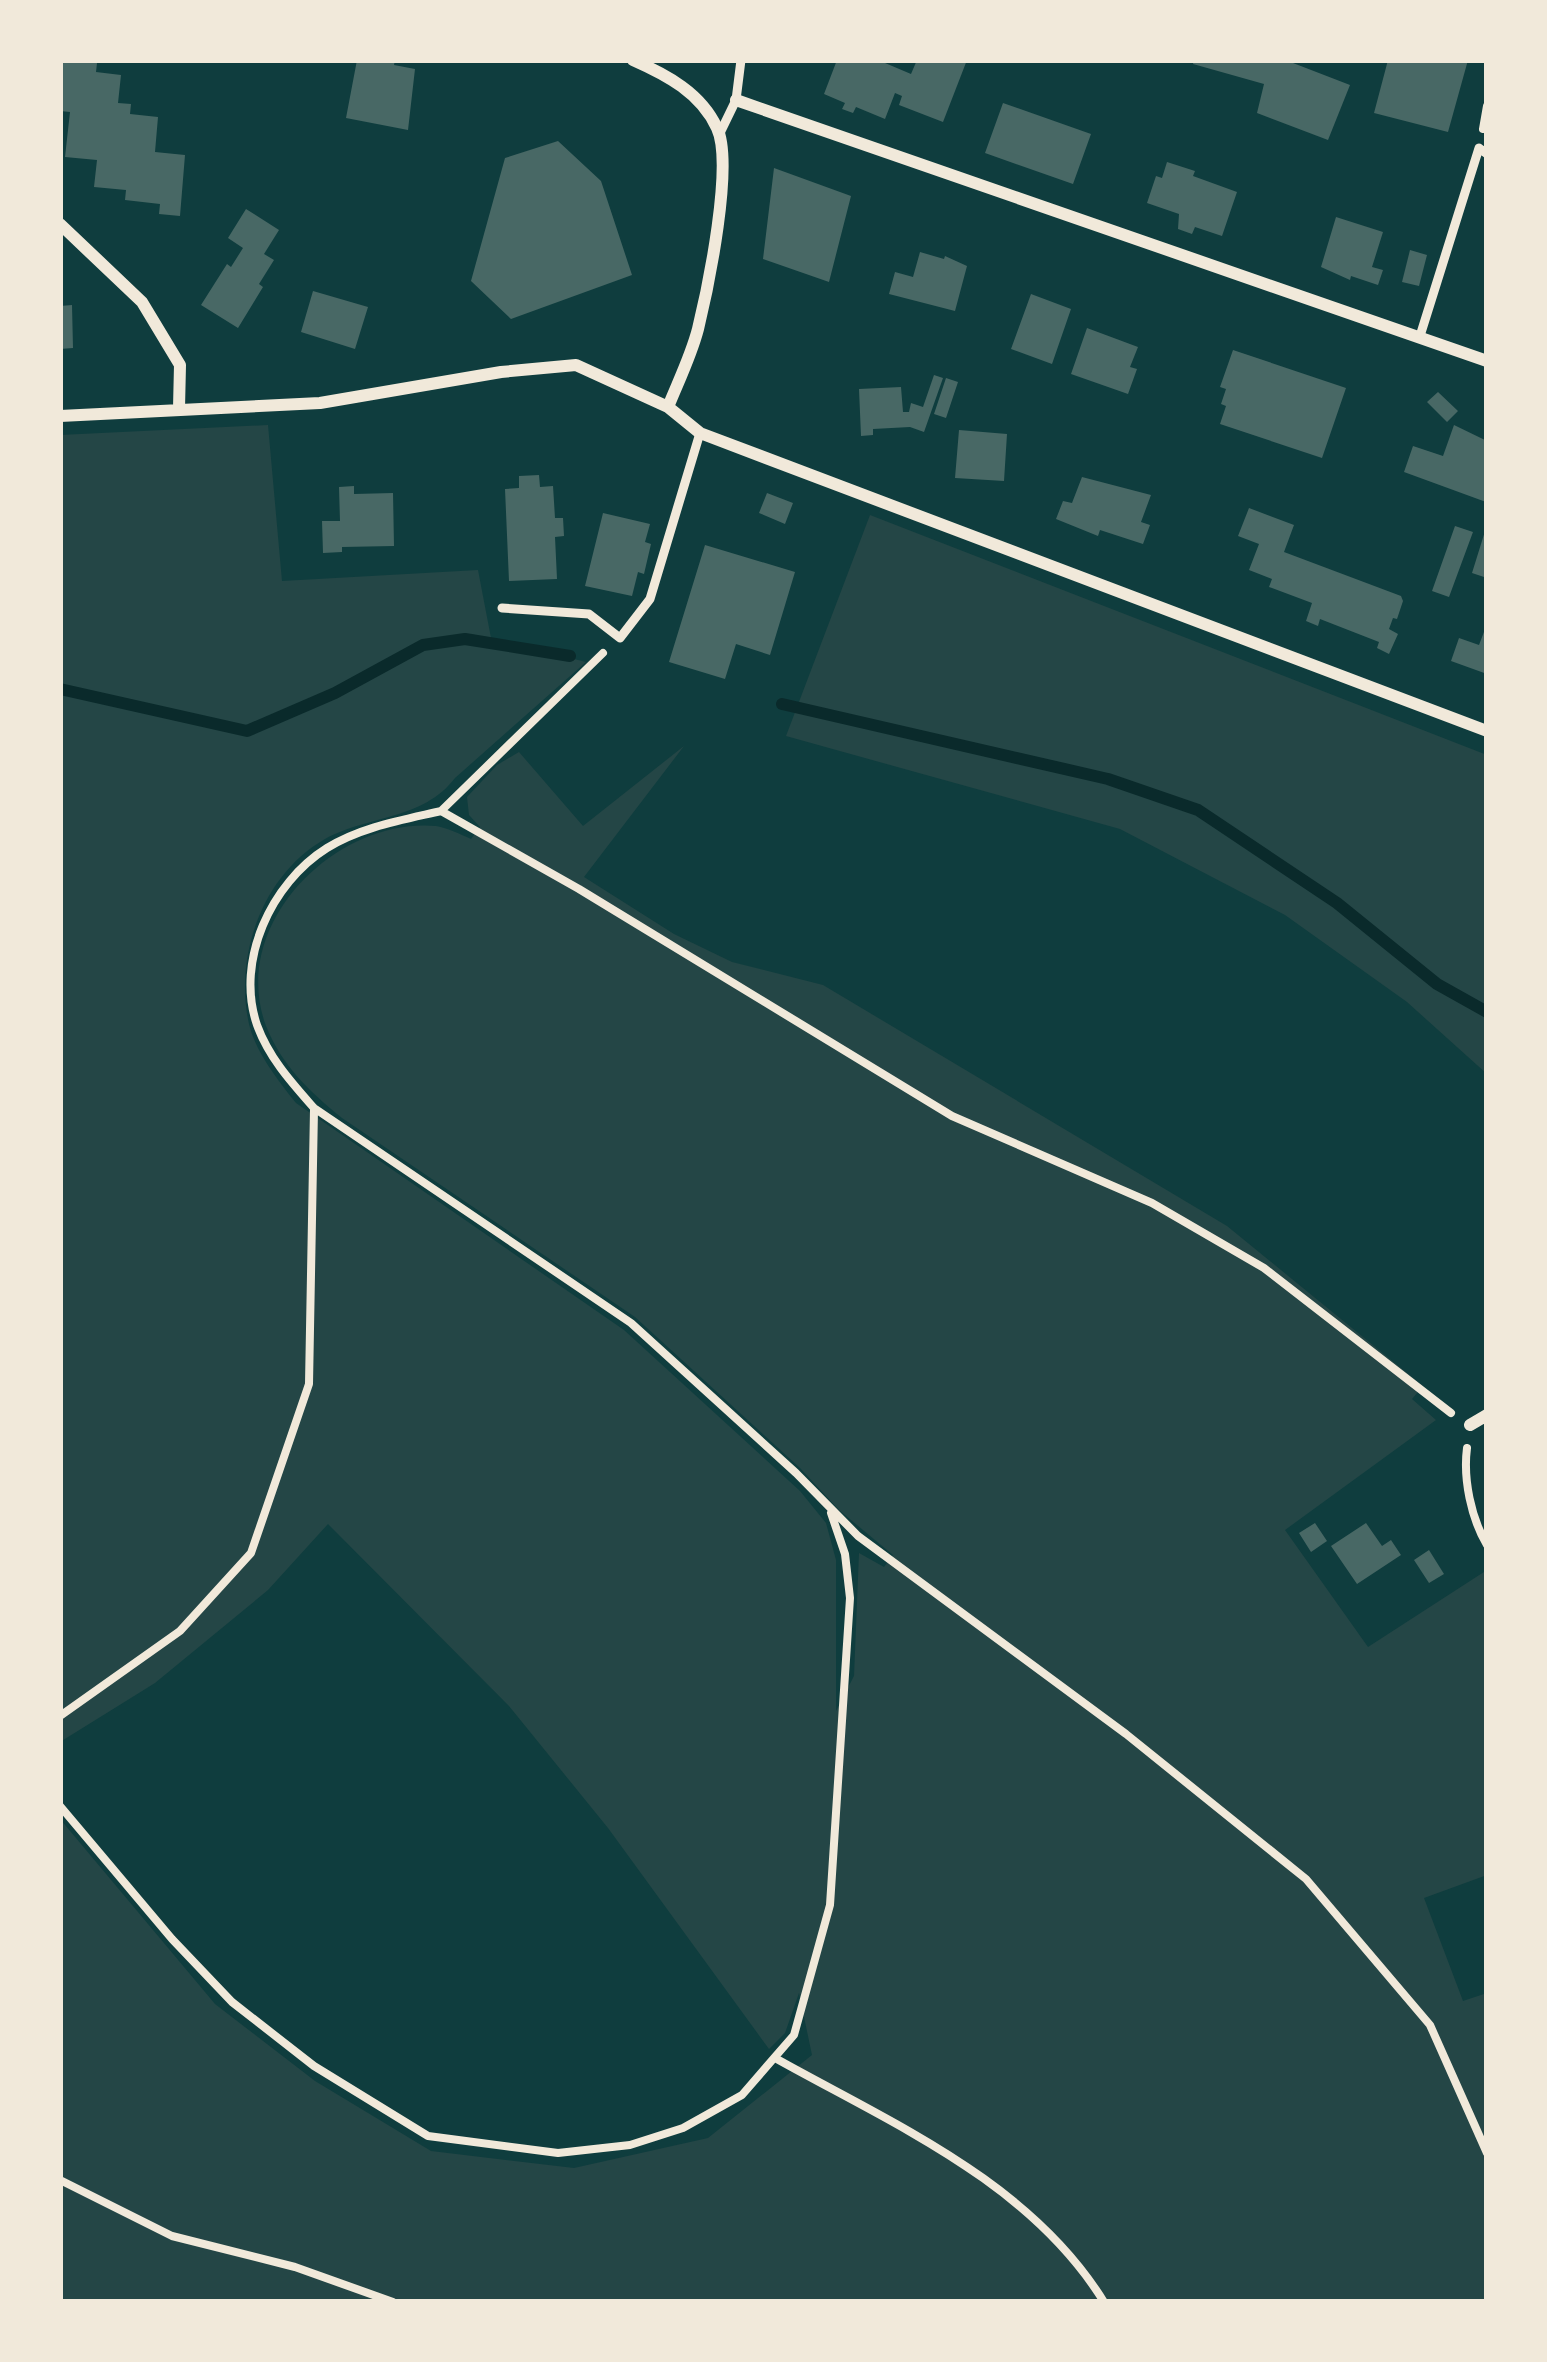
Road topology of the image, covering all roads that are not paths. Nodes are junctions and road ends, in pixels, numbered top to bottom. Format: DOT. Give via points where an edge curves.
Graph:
graph roads {
  1 [pos="633,60"];
  2 [pos="741,60"];
  3 [pos="736,100"];
  4 [pos="720,133"];
  5 [pos="1487,154"];
  6 [pos="60,224"];
  7 [pos="1420,336"];
  8 [pos="1487,361"];
  9 [pos="668,407"];
  10 [pos="179,408"];
  11 [pos="60,416"];
  12 [pos="700,433"];
  13 [pos="502,608"];
  14 [pos="1487,731"];
  15 [pos="1487,1414"];
  16 [pos="1470,1425"];
  1 -- 4 [label="street" via="702,103"];
  2 -- 3 [label="lane"];
  3 -- 4 [label="lane"];
  3 -- 7 [label="street"];
  4 -- 9 [label="street" via="713,249 697,333"];
  5 -- 7 [label="lane" via="1479,148"];
  6 -- 10 [label="street" via="142,302 180,365"];
  7 -- 8 [label="street"];
  9 -- 10 [label="street" via="576,365 320,403"];
  9 -- 12 [label="street"];
  10 -- 11 [label="street"];
  12 -- 13 [label="lane" via="650,599 620,638 589,614"];
  12 -- 14 [label="street"];
  15 -- 16 [label="street"];
}
